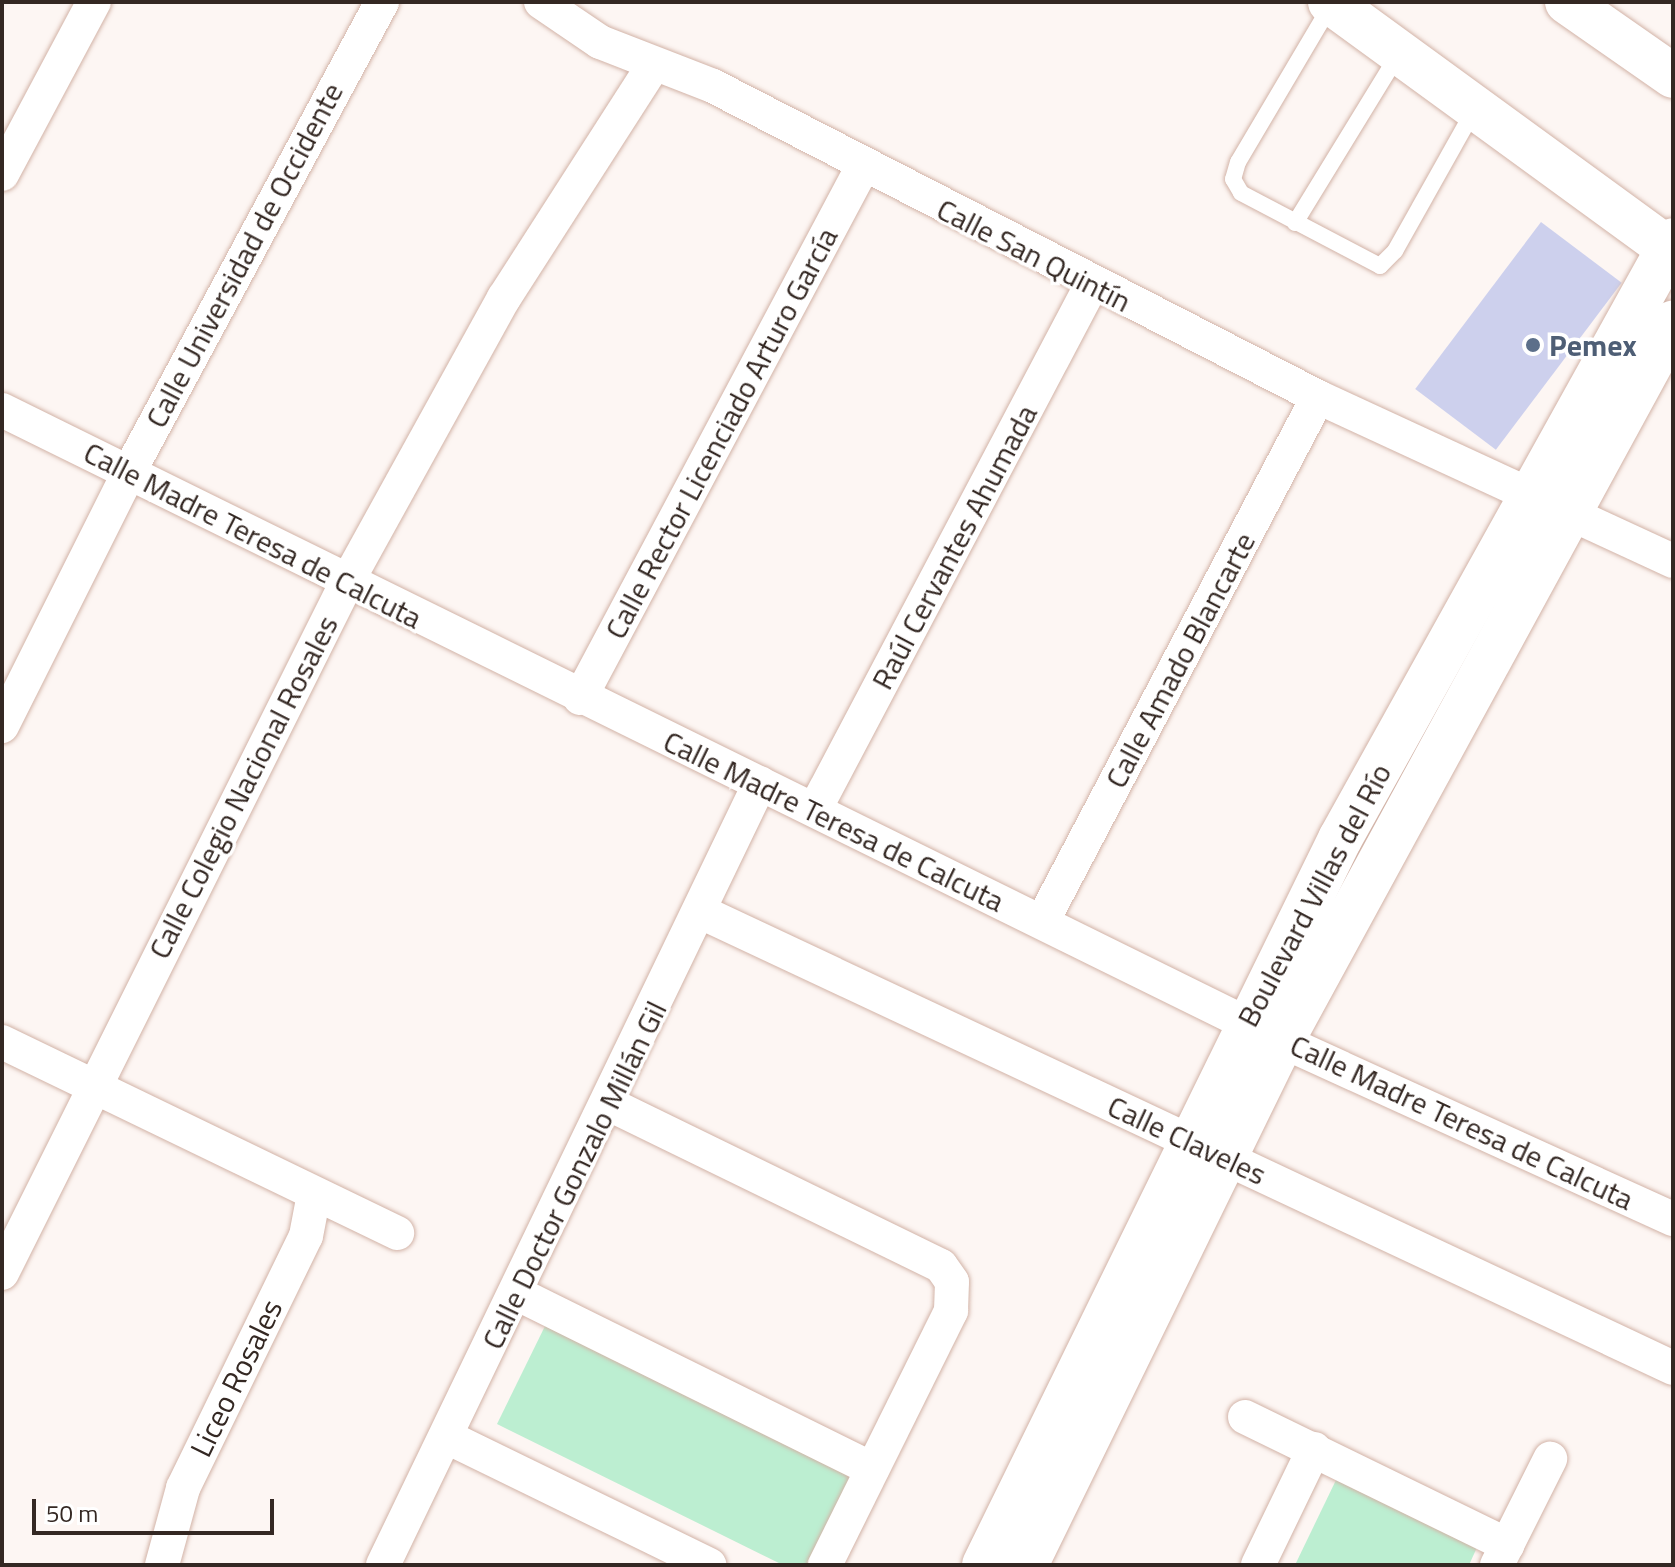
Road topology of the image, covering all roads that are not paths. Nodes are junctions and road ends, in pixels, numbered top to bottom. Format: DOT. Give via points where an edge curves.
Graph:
graph roads {
  1 [pos="94,2"];
  2 [pos="382,2"];
  3 [pos="541,2"];
  4 [pos="1567,2"];
  5 [pos="1331,3"];
  6 [pos="1399,54"];
  7 [pos="653,66"];
  8 [pos="1673,76"];
  9 [pos="1474,110"];
  10 [pos="4,167"];
  11 [pos="862,168"];
  12 [pos="1295,223"];
  13 [pos="1671,247"];
  14 [pos="1092,284"];
  15 [pos="1673,323"];
  16 [pos="1318,397"];
  17 [pos="2,410"];
  18 [pos="129,472"];
  19 [pos="1553,506"];
  20 [pos="1673,561"];
  21 [pos="347,582"];
  22 [pos="580,698"];
  23 [pos="2,726"];
  24 [pos="760,783"];
  25 [pos="815,809"];
  26 [pos="701,912"];
  27 [pos="1042,922"];
  28 [pos="1264,1032"];
  29 [pos="2,1042"];
  30 [pos="91,1087"];
  31 [pos="609,1104"];
  32 [pos="1206,1148"];
  33 [pos="314,1194"];
  34 [pos="1673,1219"];
  35 [pos="397,1233"];
  36 [pos="2,1273"];
  37 [pos="518,1294"];
  38 [pos="1673,1368"];
  39 [pos="1245,1417"];
  40 [pos="447,1437"];
  41 [pos="1314,1449"];
  42 [pos="1550,1459"];
  43 [pos="872,1469"];
  44 [pos="1502,1555"];
  45 [pos="162,1565"];
  46 [pos="383,1565"];
  47 [pos="710,1565"];
  48 [pos="825,1565"];
  49 [pos="984,1565"];
  50 [pos="1026,1565"];
  51 [pos="1258,1565"];
  1 -- 10 [label="street"];
  2 -- 18 [label="street, Calle Universidad de Occidente"];
  3 -- 7 [label="street, Calle San Quintín"];
  4 -- 8 [label="street"];
  5 -- 6 [label="street"];
  5 -- 12 [label="lane" via="1233,179 1241,193"];
  6 -- 9 [label="street"];
  6 -- 12 [label="lane"];
  7 -- 11 [label="street, Calle San Quintín" via="713,86"];
  7 -- 21 [label="street, Calle Colegio Nacional Rosales" via="504,298"];
  9 -- 12 [label="lane" via="1395,251 1380,266"];
  9 -- 13 [label="street"];
  11 -- 14 [label="street, Calle San Quintín"];
  11 -- 22 [label="street, Calle Rector Licenciado Arturo García"];
  13 -- 19 [label="street, Boulevard Villas del Río"];
  14 -- 16 [label="street, Calle San Quintín"];
  14 -- 25 [label="street, Raúl Cervantes Ahumada"];
  15 -- 19 [label="street, Boulevard Villas del Río"];
  16 -- 19 [label="street, Calle San Quintín"];
  16 -- 27 [label="street, Calle Amado Blancarte"];
  17 -- 18 [label="street, Calle Madre Teresa de Calcuta"];
  18 -- 21 [label="street, Calle Madre Teresa de Calcuta"];
  18 -- 23 [label="street, Calle Universidad de Occidente"];
  19 -- 20 [label="street, Calle San Quintín"];
  19 -- 28 [label="street, Boulevard Villas del Río"];
  21 -- 22 [label="street, Calle Madre Teresa de Calcuta"];
  21 -- 30 [label="street, Calle Colegio Nacional Rosales"];
  22 -- 24 [label="street, Calle Madre Teresa de Calcuta"];
  24 -- 25 [label="street, Calle Madre Teresa de Calcuta"];
  24 -- 26 [label="street, Calle Doctor Gonzalo Millán Gil"];
  25 -- 27 [label="street, Calle Madre Teresa de Calcuta"];
  26 -- 31 [label="street, Calle Doctor Gonzalo Millán Gil"];
  26 -- 32 [label="street, Calle Claveles"];
  27 -- 28 [label="street, Calle Madre Teresa de Calcuta"];
  28 -- 32 [label="street, Boulevard Villas del Río"];
  28 -- 34 [label="street, Calle Madre Teresa de Calcuta"];
  29 -- 30 [label="street"];
  30 -- 33 [label="street"];
  30 -- 36 [label="street, Calle Colegio Nacional Rosales"];
  31 -- 37 [label="street, Calle Doctor Gonzalo Millán Gil"];
  31 -- 43 [label="street" via="941,1266 952,1282 951,1311"];
  32 -- 38 [label="street, Calle Claveles"];
  32 -- 49 [label="street, Boulevard Villas del Río"];
  32 -- 50 [label="street, Boulevard Villas del Río"];
  33 -- 35 [label="street"];
  33 -- 45 [label="street, Liceo Rosales" via="306,1236 183,1488"];
  37 -- 40 [label="street, Calle Doctor Gonzalo Millán Gil"];
  37 -- 43 [label="street"];
  39 -- 41 [label="street"];
  40 -- 46 [label="street, Calle Doctor Gonzalo Millán Gil"];
  40 -- 47 [label="street"];
  41 -- 44 [label="street"];
  41 -- 51 [label="street"];
  42 -- 44 [label="street"];
  43 -- 48 [label="street"];
}
